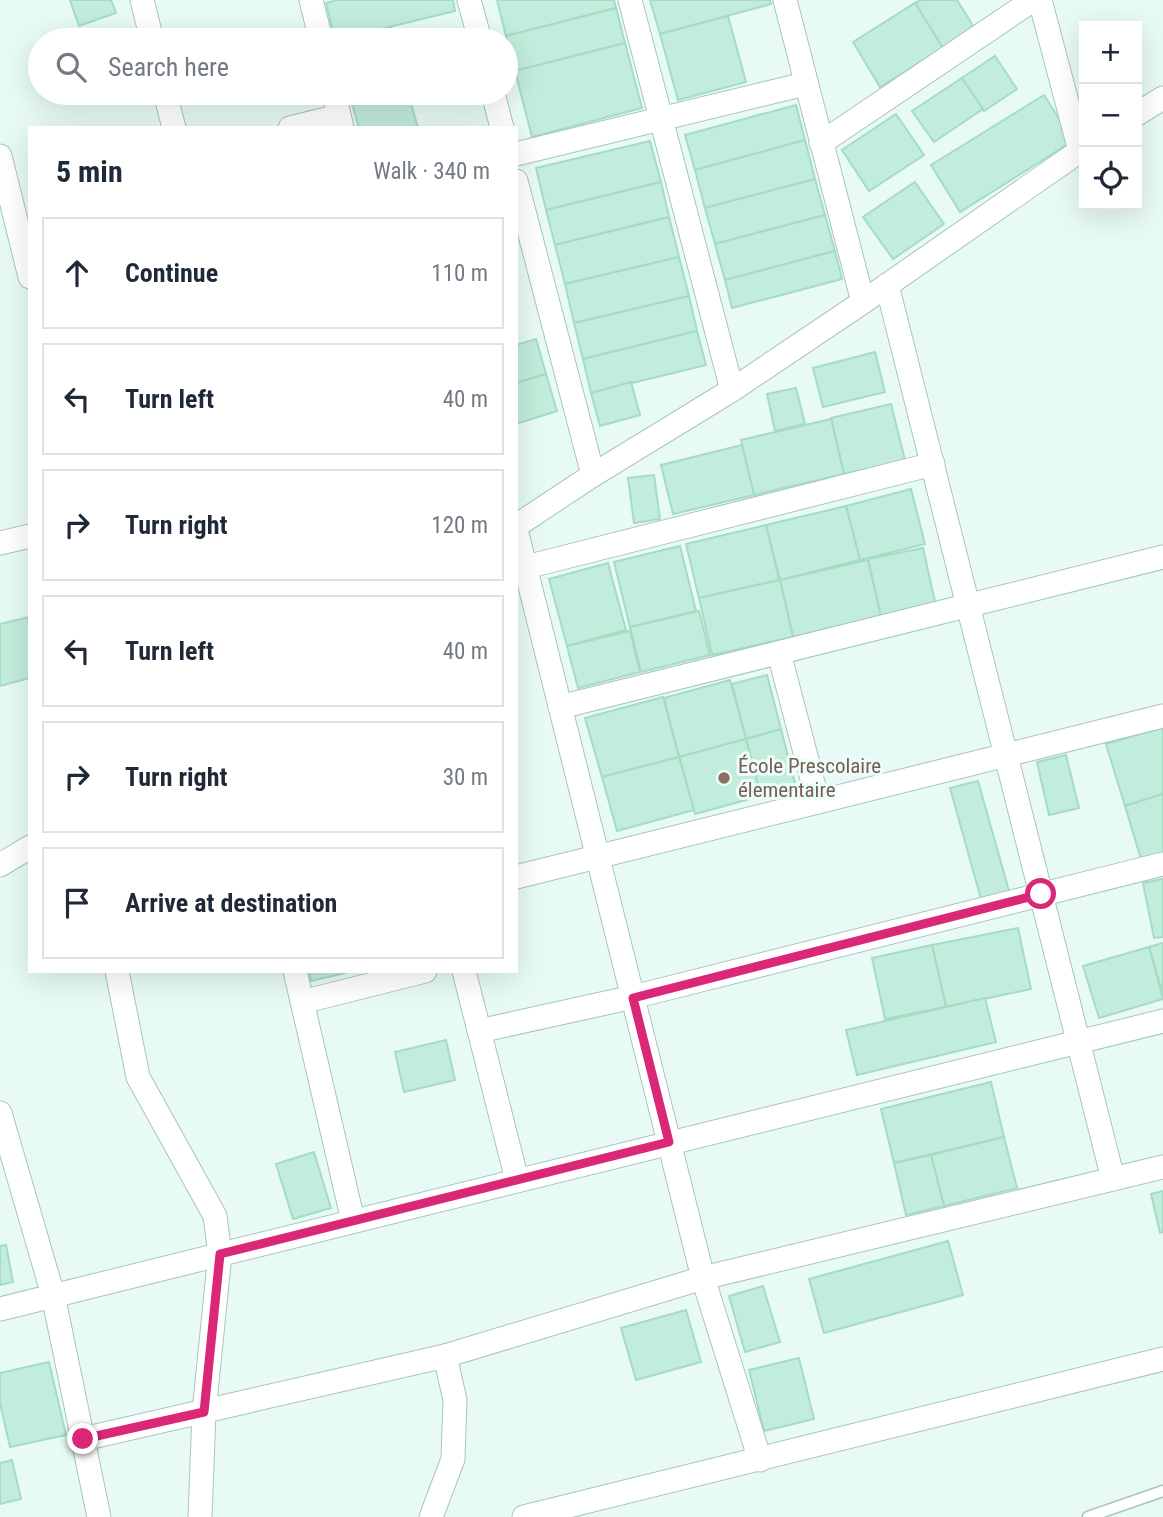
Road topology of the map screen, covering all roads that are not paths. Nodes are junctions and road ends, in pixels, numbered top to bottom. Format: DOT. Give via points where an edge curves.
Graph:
graph roads {
  1 [pos="142,0"];
  2 [pos="311,0"];
  3 [pos="469,0"];
  4 [pos="630,0"];
  5 [pos="785,0"];
  6 [pos="1033,0"];
  7 [pos="1040,0"];
  8 [pos="149,28"];
  9 [pos="318,28"];
  10 [pos="477,28"];
  11 [pos="805,83"];
  12 [pos="1163,98"];
  13 [pos="168,105"];
  14 [pos="496,105"];
  15 [pos="1142,111"];
  16 [pos="661,119"];
  17 [pos="341,122"];
  18 [pos="173,126"];
  19 [pos="307,126"];
  20 [pos="501,126"];
  21 [pos="821,143"];
  22 [pos="1081,147"];
  23 [pos="1079,152"];
  24 [pos="518,154"];
  25 [pos="0,156"];
  26 [pos="518,189"];
  27 [pos="13,195"];
  28 [pos="28,267"];
  29 [pos="887,285"];
  30 [pos="863,302"];
  31 [pos="732,390"];
  32 [pos="933,464"];
  33 [pos="593,475"];
  34 [pos="518,527"];
  35 [pos="28,536"];
  36 [pos="518,536"];
  37 [pos="0,543"];
  38 [pos="1163,557"];
  39 [pos="526,567"];
  40 [pos="968,605"];
  41 [pos="779,653"];
  42 [pos="560,707"];
  43 [pos="1163,716"];
  44 [pos="1006,755"];
  45 [pos="817,802"];
  46 [pos="28,848"];
  47 [pos="597,856"];
  48 [pos="1163,864"];
  49 [pos="0,865"];
  50 [pos="518,876"];
  51 [pos="1041,894"];
  52 [pos="117,973"];
  53 [pos="295,973"];
  54 [pos="417,973"];
  55 [pos="464,973"];
  56 [pos="633,998"];
  57 [pos="302,1002"];
  58 [pos="1163,1021"];
  59 [pos="479,1031"];
  60 [pos="1079,1043"];
  61 [pos="0,1113"];
  62 [pos="669,1142"];
  63 [pos="1163,1167"];
  64 [pos="517,1180"];
  65 [pos="1113,1180"];
  66 [pos="353,1221"];
  67 [pos="220,1254"];
  68 [pos="703,1278"];
  69 [pos="53,1296"];
  70 [pos="0,1309"];
  71 [pos="445,1356"];
  72 [pos="1163,1359"];
  73 [pos="204,1412"];
  74 [pos="83,1439"];
  75 [pos="760,1460"];
  76 [pos="1163,1491"];
  77 [pos="100,1517"];
  78 [pos="200,1517"];
  79 [pos="431,1517"];
  80 [pos="524,1517"];
  81 [pos="1088,1517"];
  1 -- 8 [label="street"];
  2 -- 9 [label="street"];
  3 -- 10 [label="street"];
  4 -- 16 [label="street"];
  5 -- 11 [label="street"];
  6 -- 21 [label="street"];
  7 -- 22 [label="street"];
  11 -- 16 [label="street"];
  11 -- 21 [label="street"];
  12 -- 15 [label="street"];
  13 -- 18 [label="street"];
  14 -- 20 [label="street"];
  16 -- 24 [label="street"];
  16 -- 31 [label="street"];
  17 -- 19 [label="street"];
  21 -- 30 [label="street"];
  23 -- 29 [label="street"];
  25 -- 27 [label="street"];
  26 -- 33 [label="street"];
  27 -- 28 [label="street"];
  29 -- 30 [label="street"];
  29 -- 32 [label="street"];
  30 -- 31 [label="street"];
  31 -- 33 [label="street"];
  32 -- 39 [label="street"];
  32 -- 40 [label="street"];
  33 -- 34 [label="street"];
  35 -- 37 [label="street"];
  36 -- 39 [label="street"];
  38 -- 40 [label="street"];
  39 -- 42 [label="street"];
  40 -- 41 [label="street"];
  40 -- 44 [label="street"];
  41 -- 42 [label="street"];
  41 -- 45 [label="street"];
  42 -- 47 [label="street"];
  43 -- 44 [label="street"];
  44 -- 45 [label="street"];
  44 -- 51 [label="street"];
  45 -- 47 [label="street"];
  46 -- 49 [label="street"];
  47 -- 50 [label="street"];
  47 -- 56 [label="street"];
  48 -- 51 [label="street"];
  51 -- 56 [label="street"];
  51 -- 60 [label="street"];
  52 -- 67 [label="street" via="138,1077 215,1216"];
  53 -- 57 [label="street"];
  54 -- 57 [label="street"];
  55 -- 59 [label="street"];
  56 -- 59 [label="street"];
  56 -- 62 [label="street"];
  57 -- 66 [label="street"];
  58 -- 60 [label="street"];
  59 -- 64 [label="street"];
  60 -- 62 [label="street"];
  60 -- 65 [label="street"];
  61 -- 69 [label="street"];
  62 -- 64 [label="street"];
  62 -- 68 [label="street"];
  63 -- 65 [label="street"];
  64 -- 66 [label="street"];
  65 -- 68 [label="street"];
  66 -- 67 [label="street"];
  67 -- 69 [label="street"];
  67 -- 73 [label="street"];
  68 -- 71 [label="street"];
  68 -- 75 [label="street"];
  69 -- 70 [label="street"];
  69 -- 74 [label="street"];
  71 -- 73 [label="street"];
  71 -- 79 [label="street" via="455,1400 453,1459"];
  72 -- 75 [label="street"];
  73 -- 74 [label="street"];
  73 -- 78 [label="street"];
  74 -- 77 [label="street"];
  75 -- 80 [label="street"];
  76 -- 81 [label="lane"];
}
